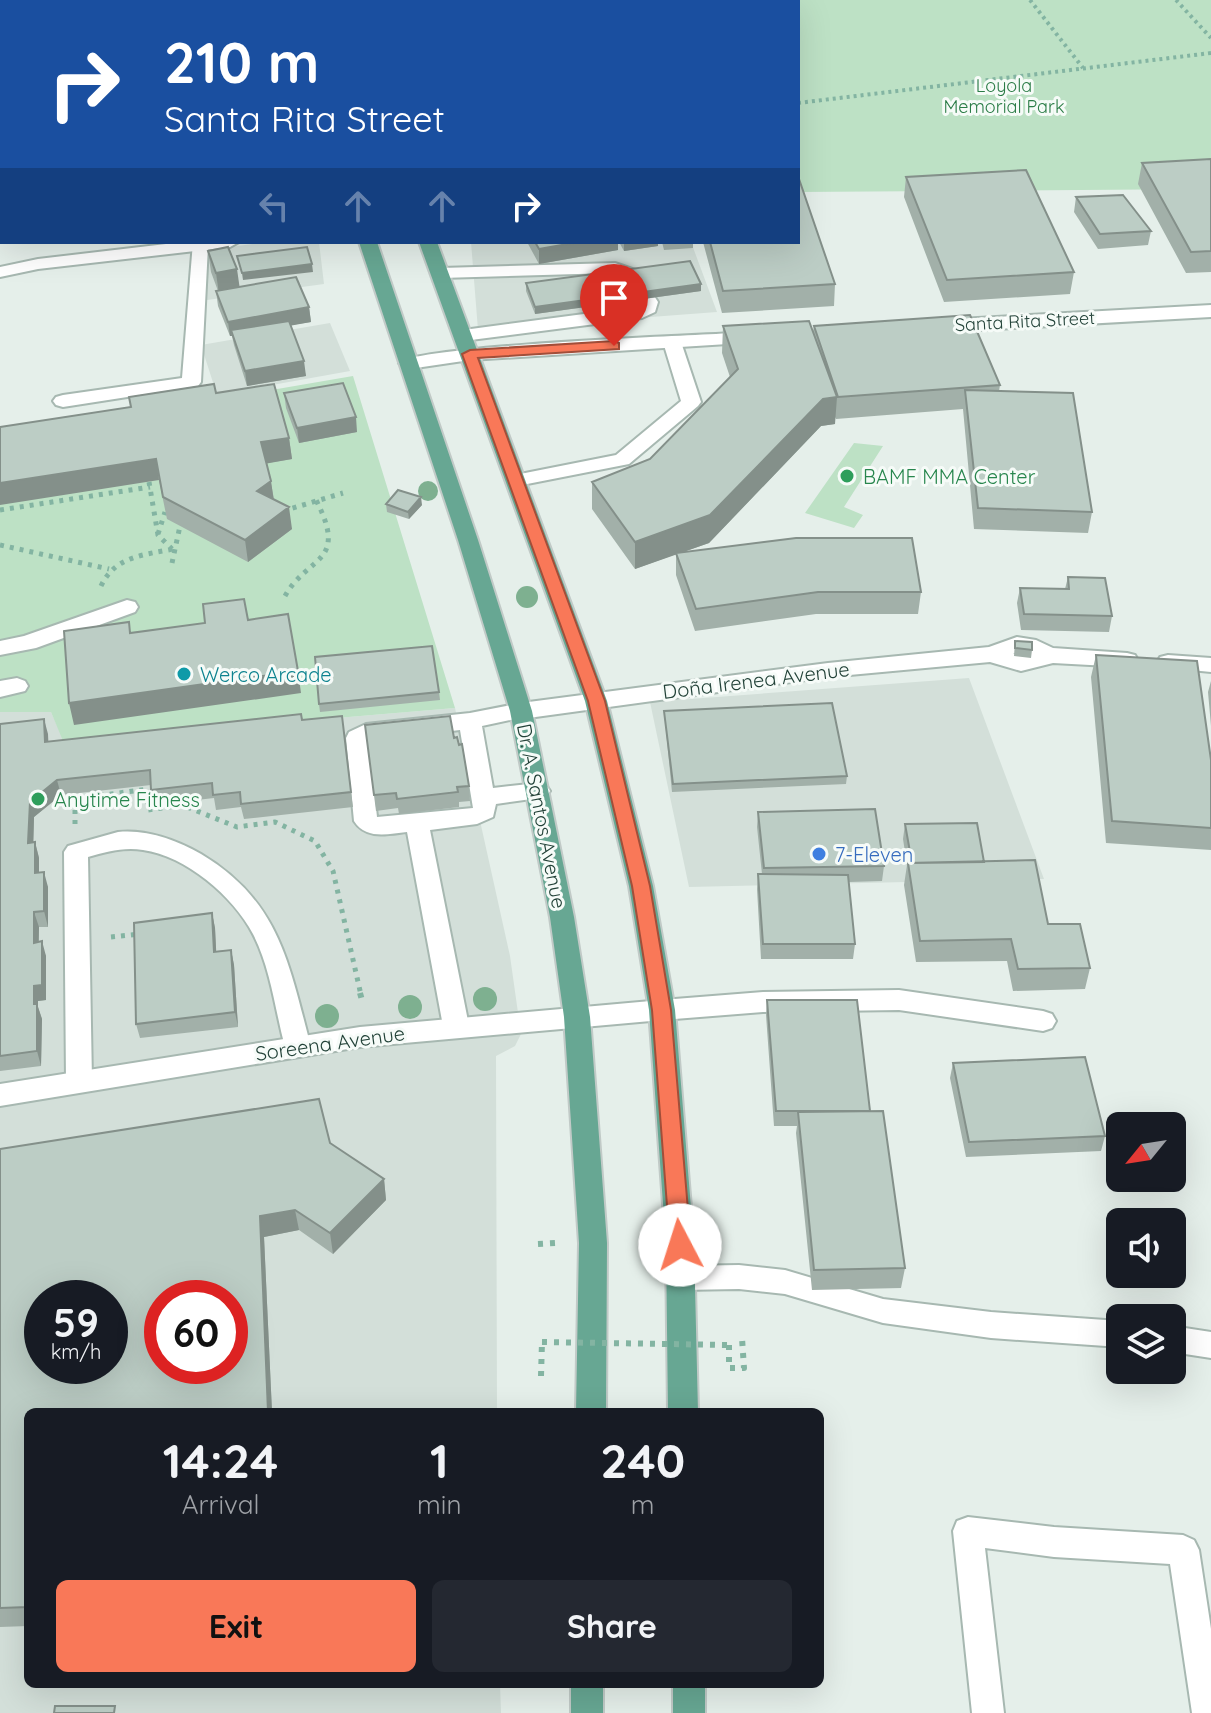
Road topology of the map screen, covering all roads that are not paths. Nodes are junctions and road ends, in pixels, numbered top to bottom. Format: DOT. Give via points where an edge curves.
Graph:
graph roads {
  1 [pos="214,244"];
  2 [pos="369,244"];
  3 [pos="429,244"];
  4 [pos="199,246"];
  5 [pos="0,272"];
  6 [pos="441,273"];
  7 [pos="1211,311"];
  8 [pos="929,327"];
  9 [pos="778,336"];
  10 [pos="672,342"];
  11 [pos="466,344"];
  12 [pos="409,363"];
  13 [pos="63,401"];
  14 [pos="517,480"];
  15 [pos="127,607"];
  16 [pos="0,648"];
  17 [pos="1211,665"];
  18 [pos="596,701"];
  19 [pos="521,711"];
  20 [pos="470,721"];
  21 [pos="538,791"];
  22 [pos="483,797"];
  23 [pos="417,823"];
  24 [pos="662,1010"];
  25 [pos="577,1017"];
  26 [pos="1043,1021"];
  27 [pos="456,1026"];
  28 [pos="298,1047"];
  29 [pos="79,1081"];
  30 [pos="0,1095"];
  31 [pos="681,1278"];
  32 [pos="1106,1333"];
  33 [pos="1186,1341"];
  34 [pos="1211,1345"];
  35 [pos="591,1408"];
  36 [pos="683,1408"];
  37 [pos="587,1688"];
  38 [pos="689,1688"];
  39 [pos="587,1713"];
  40 [pos="689,1713"];
  41 [pos="988,1713"];
  42 [pos="1208,1713"];
  1 -- 4 [label="street"];
  2 -- 12 [label="main road, Dr. A. Santos Avenue"];
  3 -- 6 [label="main road"];
  4 -- 5 [label="street"];
  4 -- 13 [label="street" via="191,382"];
  6 -- 11 [label="main road"];
  6 -- 11 [label="street" via="615,268 632,275 649,302 642,312"];
  7 -- 8 [label="street, Santa Rita Street"];
  9 -- 10 [label="street"];
  10 -- 11 [label="street"];
  10 -- 14 [label="street" via="691,402 622,460"];
  11 -- 12 [label="street"];
  11 -- 14 [label="main road"];
  12 -- 19 [label="main road, Dr. A. Santos Avenue"];
  14 -- 18 [label="main road"];
  15 -- 16 [label="street"];
  17 -- 18 [label="street, Doña Irenea Avenue" via="1050,655 1021,665 992,654"];
  18 -- 19 [label="street, Doña Irenea Avenue"];
  18 -- 24 [label="main road" via="641,886"];
  19 -- 20 [label="street, Doña Irenea Avenue"];
  19 -- 21 [label="main road, Dr. A. Santos Avenue"];
  20 -- 22 [label="street"];
  20 -- 23 [label="street, Doña Irenea Avenue" via="366,732 357,738 366,821 377,827"];
  21 -- 22 [label="street"];
  21 -- 25 [label="main road, Dr. A. Santos Avenue"];
  22 -- 23 [label="street" via="485,811 477,816"];
  23 -- 27 [label="street"];
  24 -- 25 [label="street, Soreena Avenue"];
  24 -- 26 [label="street, Soreena Avenue" via="899,1000"];
  24 -- 31 [label="main road"];
  25 -- 27 [label="street, Soreena Avenue"];
  25 -- 35 [label="main road, Dr. A. Santos Avenue" via="593,1243"];
  27 -- 28 [label="street, Soreena Avenue"];
  28 -- 29 [label="street, Soreena Avenue"];
  28 -- 29 [label="street" via="263,929 239,893 206,867 159,847 125,840 76,852"];
  29 -- 30 [label="street, Soreena Avenue"];
  31 -- 32 [label="street" via="770,1280 883,1311"];
  31 -- 36 [label="main road"];
  33 -- 34 [label="street"];
  37 -- 39 [label="main road"];
  38 -- 40 [label="main road"];
  41 -- 42 [label="street" via="968,1531 1183,1550"];
}
